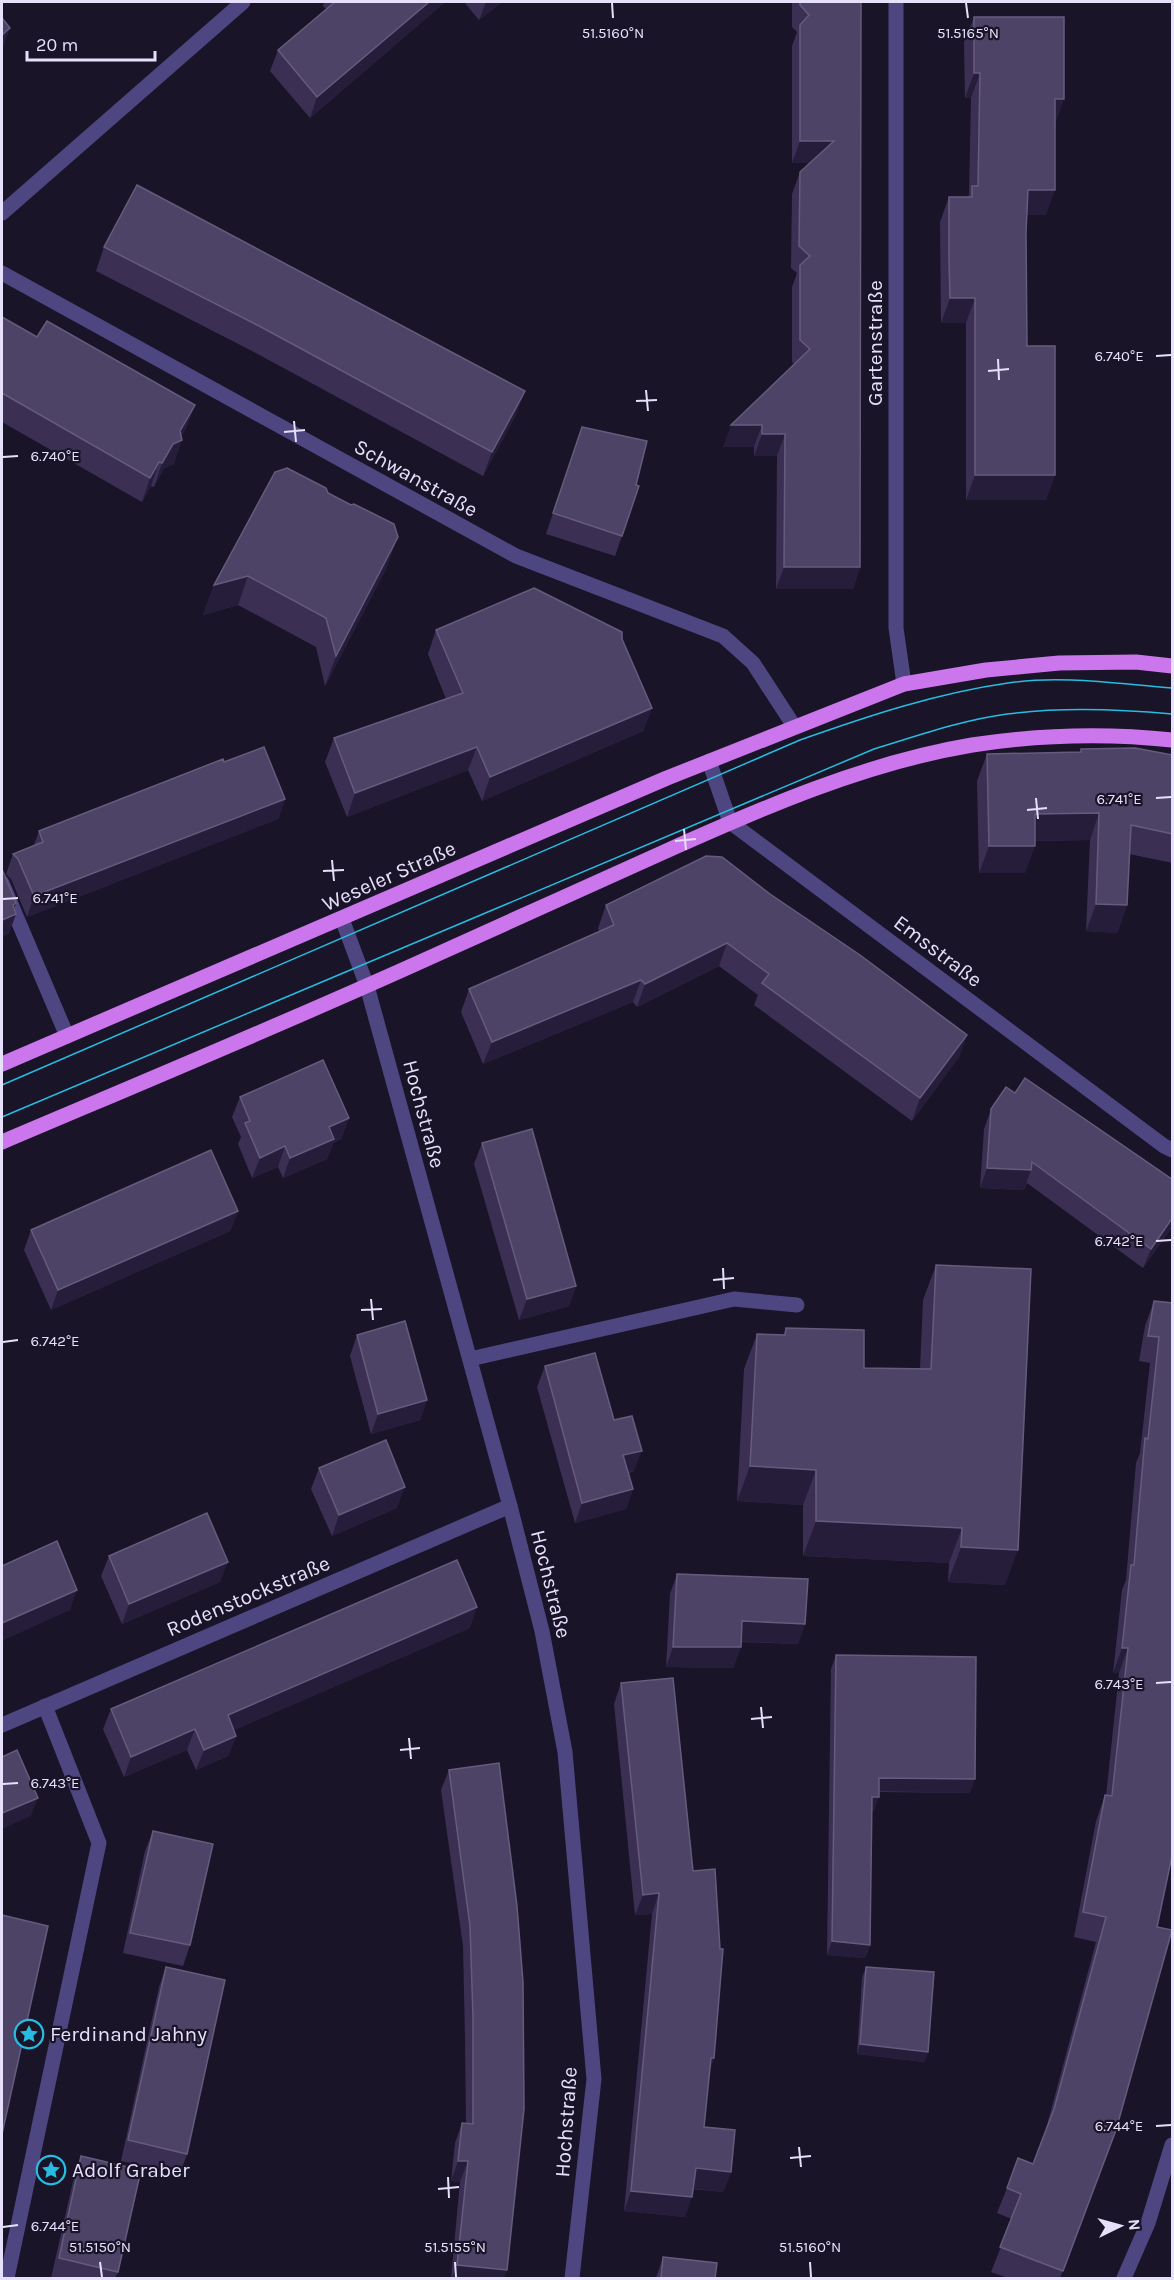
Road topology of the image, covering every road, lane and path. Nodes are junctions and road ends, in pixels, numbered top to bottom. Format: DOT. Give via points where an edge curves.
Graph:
graph roads {
  1 [pos="243,2"];
  2 [pos="896,2"];
  3 [pos="2,213"];
  4 [pos="2,273"];
  5 [pos="1173,666"];
  6 [pos="904,684"];
  7 [pos="794,726"];
  8 [pos="1173,740"];
  9 [pos="709,762"];
  10 [pos="730,822"];
  11 [pos="2,884"];
  12 [pos="342,919"];
  13 [pos="368,986"];
  14 [pos="67,1036"];
  15 [pos="2,1064"];
  16 [pos="2,1142"];
  17 [pos="1173,1150"];
  18 [pos="797,1305"];
  19 [pos="470,1359"];
  20 [pos="510,1506"];
  21 [pos="45,1706"];
  22 [pos="2,1725"];
  23 [pos="1173,2145"];
  24 [pos="7,2278"];
  25 [pos="572,2278"];
  26 [pos="1124,2278"];
  1 -- 3 [label="street"];
  2 -- 6 [label="street, Gartenstraße" via="896,628"];
  4 -- 7 [label="street, Schwanstraße" via="516,556 723,636 753,663"];
  5 -- 6 [label="main road, Weseler Straße" via="1136,662 1059,663"];
  6 -- 7 [label="main road, Weseler Straße"];
  7 -- 9 [label="main road, Weseler Straße"];
  8 -- 10 [label="main road" via="1130,736 973,745 897,762"];
  9 -- 10 [label="street"];
  9 -- 12 [label="main road, Weseler Straße"];
  10 -- 13 [label="main road"];
  10 -- 17 [label="street, Emsstraße"];
  11 -- 14 [label="street"];
  12 -- 13 [label="street, Hochstraße"];
  12 -- 14 [label="main road, Weseler Straße"];
  13 -- 16 [label="main road"];
  13 -- 19 [label="street, Hochstraße"];
  14 -- 15 [label="main road, Weseler Straße"];
  18 -- 19 [label="street" via="734,1299"];
  19 -- 20 [label="street, Hochstraße"];
  20 -- 21 [label="street, Rodenstockstraße"];
  20 -- 25 [label="street, Hochstraße" via="542,1631 565,1752 594,2079"];
  21 -- 22 [label="street, Rodenstockstraße"];
  21 -- 24 [label="street" via="99,1843"];
  23 -- 26 [label="street" via="1148,2223"];
}
